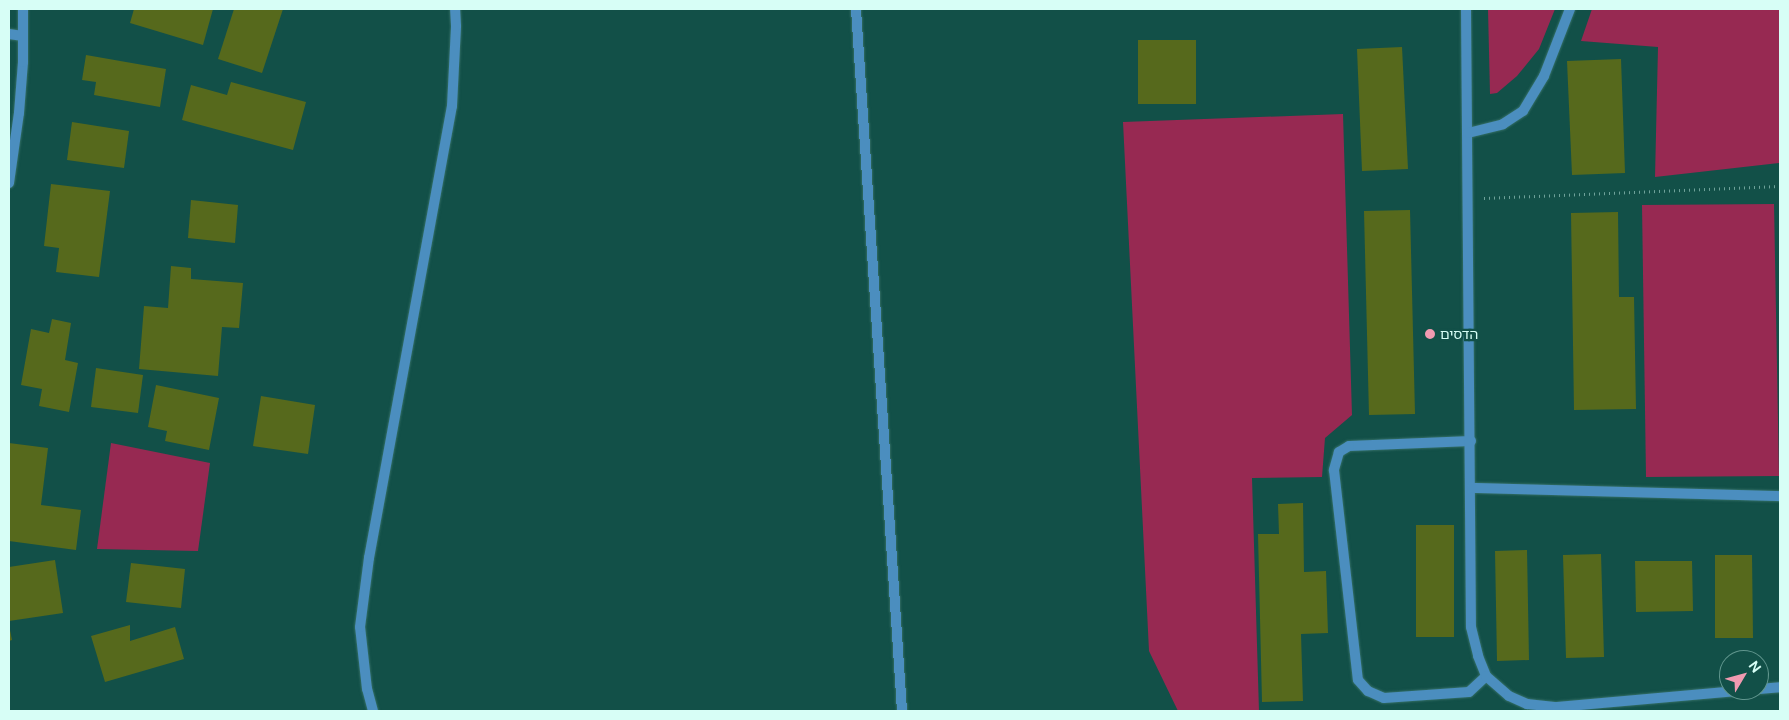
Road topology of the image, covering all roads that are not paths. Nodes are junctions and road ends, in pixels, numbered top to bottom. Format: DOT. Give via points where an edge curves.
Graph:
graph roads {
  1 [pos="23,9"];
  2 [pos="455,9"];
  3 [pos="856,9"];
  4 [pos="1466,9"];
  5 [pos="1570,9"];
  6 [pos="9,34"];
  7 [pos="23,36"];
  8 [pos="1468,133"];
  9 [pos="9,183"];
  10 [pos="1471,441"];
  11 [pos="1472,488"];
  12 [pos="1780,496"];
  13 [pos="1486,676"];
  14 [pos="1719,693"];
  15 [pos="373,711"];
  16 [pos="902,711"];
  1 -- 7 [label="street"];
  2 -- 15 [label="street" via="452,106 369,558 360,627 367,689"];
  3 -- 16 [label="street"];
  4 -- 8 [label="street"];
  5 -- 8 [label="street" via="1544,76 1523,110 1503,124"];
  6 -- 7 [label="street"];
  7 -- 9 [label="street" via="19,113"];
  8 -- 10 [label="street"];
  10 -- 11 [label="street"];
  10 -- 13 [label="street" via="1349,446 1338,452 1334,470 1358,680 1368,691 1384,698 1470,692"];
  11 -- 12 [label="street"];
  11 -- 13 [label="street" via="1471,627"];
  13 -- 14 [label="street" via="1509,696 1527,704 1557,707"];
}
